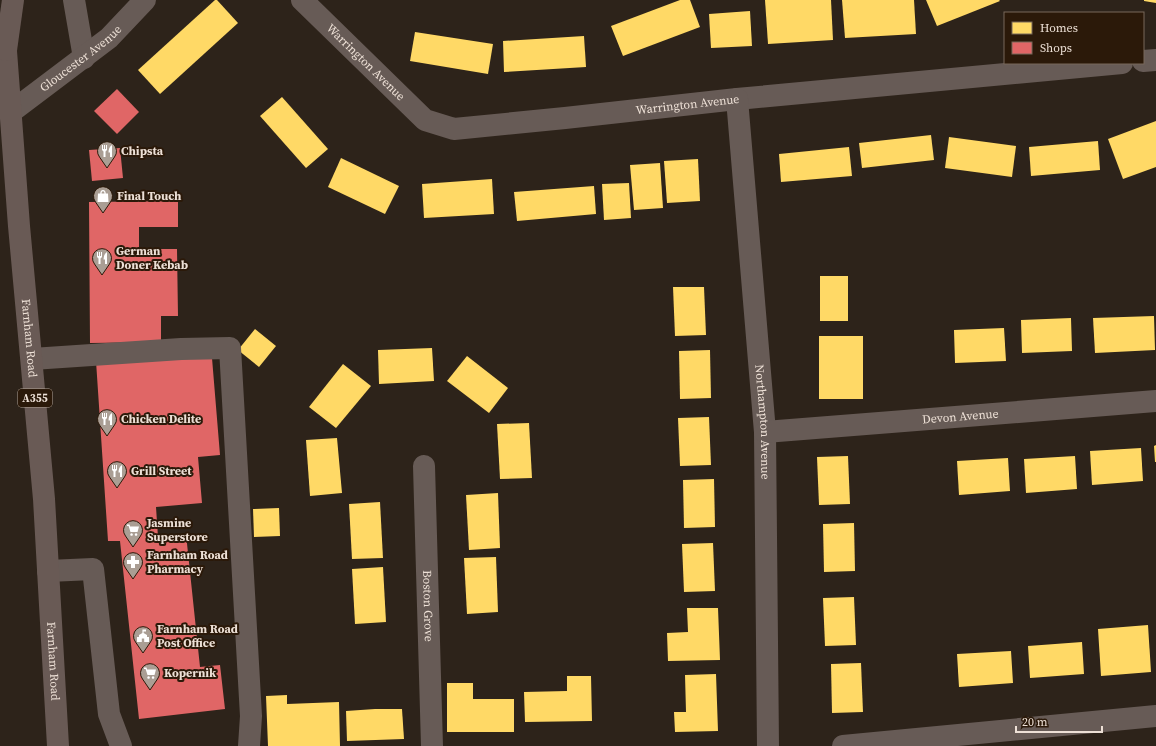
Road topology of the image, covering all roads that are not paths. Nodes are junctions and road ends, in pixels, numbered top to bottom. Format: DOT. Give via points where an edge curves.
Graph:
graph roads {
  1 [pos="13,0"];
  2 [pos="74,0"];
  3 [pos="145,0"];
  4 [pos="302,0"];
  5 [pos="3,41"];
  6 [pos="84,58"];
  7 [pos="1156,60"];
  8 [pos="1144,61"];
  9 [pos="1111,64"];
  10 [pos="737,99"];
  11 [pos="11,112"];
  12 [pos="32,359"];
  13 [pos="1156,401"];
  14 [pos="765,432"];
  15 [pos="424,466"];
  16 [pos="48,571"];
  17 [pos="1156,716"];
  18 [pos="58,746"];
  19 [pos="120,746"];
  20 [pos="249,746"];
  21 [pos="432,746"];
  22 [pos="768,746"];
  23 [pos="844,746"];
  1 -- 5 [label="main road, Farnham Road / A355"];
  2 -- 6 [label="street"];
  3 -- 6 [label="street, Gloucester Avenue" via="110,38"];
  4 -- 10 [label="street, Warrington Avenue" via="425,120 454,129"];
  5 -- 11 [label="main road, Farnham Road / A355"];
  6 -- 11 [label="street, Gloucester Avenue"];
  7 -- 8 [label="street"];
  9 -- 10 [label="street, Warrington Avenue"];
  10 -- 14 [label="street, Northampton Avenue"];
  11 -- 12 [label="main road, Farnham Road / A355"];
  12 -- 16 [label="main road, Farnham Road / A355"];
  12 -- 20 [label="street" via="230,348 251,716"];
  13 -- 14 [label="street, Devon Avenue"];
  14 -- 22 [label="street, Northampton Avenue"];
  15 -- 21 [label="street, Boston Grove"];
  16 -- 18 [label="main road, Farnham Road / A355"];
  16 -- 19 [label="street" via="93,569 110,714"];
  17 -- 23 [label="street"];
}
